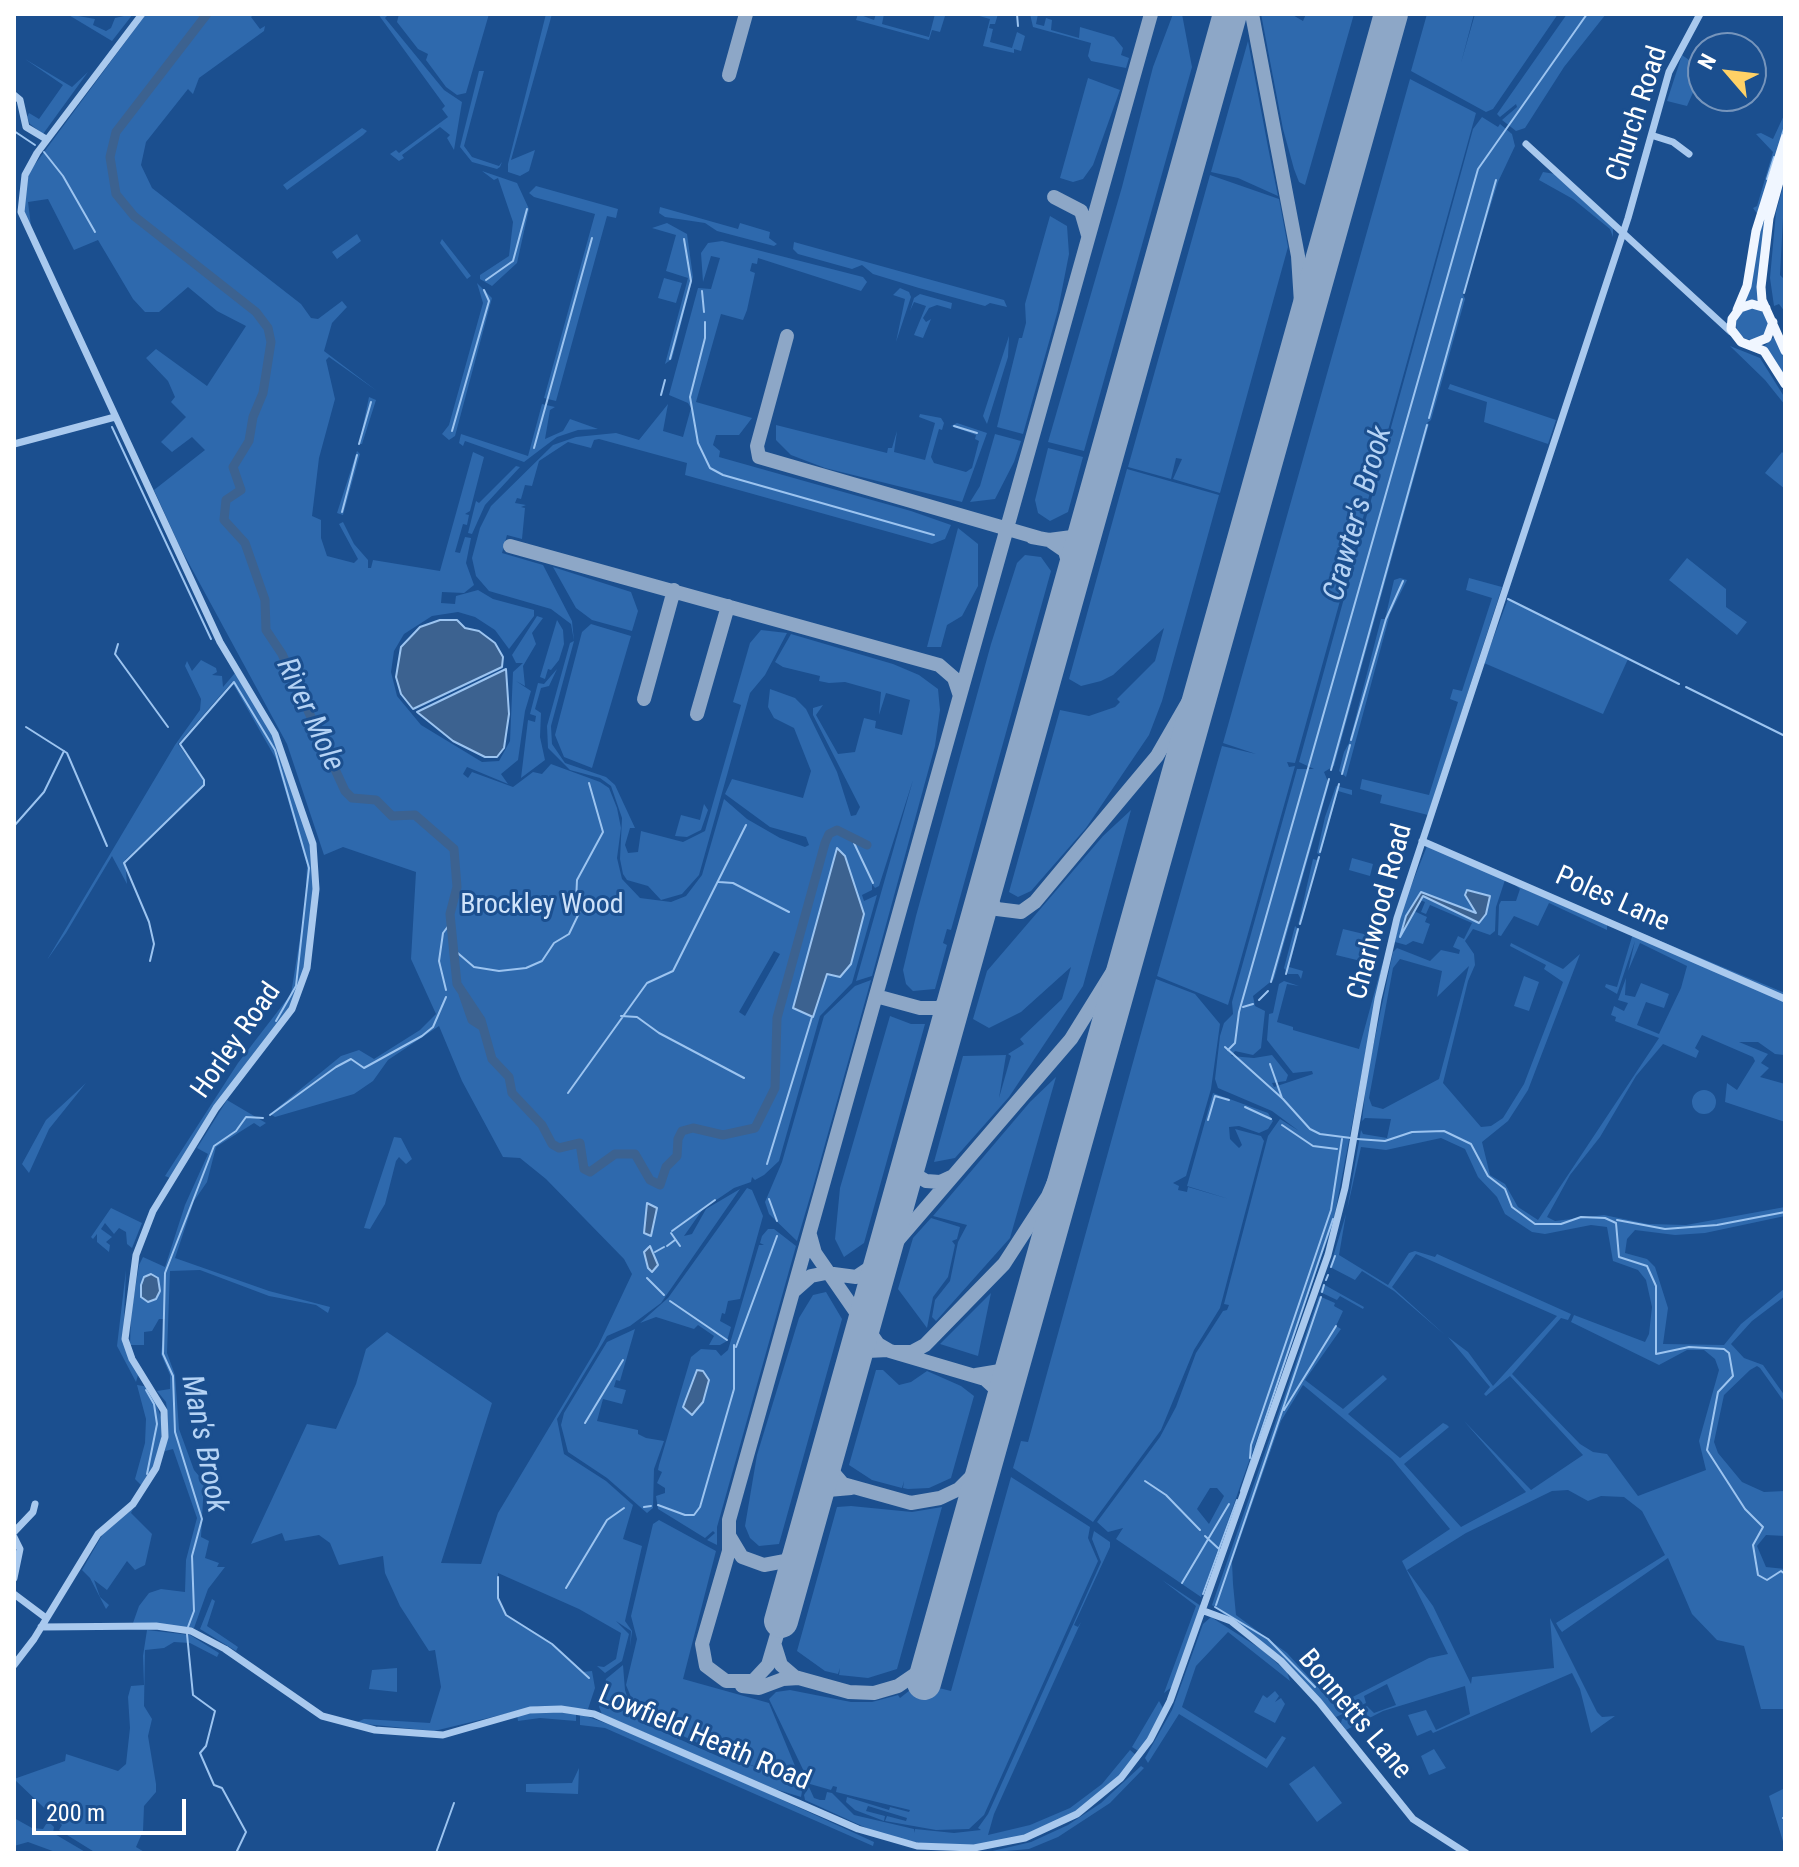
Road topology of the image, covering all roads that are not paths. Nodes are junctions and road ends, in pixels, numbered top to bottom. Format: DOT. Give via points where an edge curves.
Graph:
graph roads {
  1 [pos="142,14"];
  2 [pos="1700,14"];
  3 [pos="14,95"];
  4 [pos="1654,136"];
  5 [pos="1785,138"];
  6 [pos="46,139"];
  7 [pos="1691,139"];
  8 [pos="1526,144"];
  9 [pos="1785,160"];
  10 [pos="1623,231"];
  11 [pos="1736,311"];
  12 [pos="1713,314"];
  13 [pos="1770,315"];
  14 [pos="1734,335"];
  15 [pos="1749,345"];
  16 [pos="1785,351"];
  17 [pos="1785,384"];
  18 [pos="115,417"];
  19 [pos="14,444"];
  20 [pos="1422,841"];
  21 [pos="1785,999"];
  22 [pos="35,1504"];
  23 [pos="14,1535"];
  24 [pos="14,1578"];
  25 [pos="14,1594"];
  26 [pos="1204,1611"];
  27 [pos="46,1618"];
  28 [pos="41,1627"];
  29 [pos="14,1665"];
  30 [pos="1466,1853"];
  1 -- 6 [label="street"];
  2 -- 4 [label="street, Church Road" via="1669,72"];
  3 -- 6 [label="street" via="26,127"];
  4 -- 7 [label="street" via="1686,151"];
  4 -- 10 [label="street, Church Road"];
  5 -- 11 [label="main road"];
  6 -- 18 [label="street, Horley Road" via="25,175 21,212"];
  8 -- 10 [label="street"];
  9 -- 13 [label="main road" via="1763,262 1761,296"];
  10 -- 12 [label="street"];
  10 -- 20 [label="street, Charlwood Road"];
  11 -- 12 [label="street" via="1723,317"];
  11 -- 13 [label="main road" via="1755,304"];
  11 -- 14 [label="main road" via="1730,325"];
  12 -- 14 [label="street"];
  13 -- 15 [label="main road" via="1767,338"];
  13 -- 16 [label="main road"];
  14 -- 15 [label="main road"];
  15 -- 17 [label="main road" via="1764,351"];
  18 -- 19 [label="street"];
  18 -- 27 [label="street, Horley Road" via="224,650 275,734 317,871 311,944 299,994 174,1175 136,1252 126,1343 161,1402 165,1426 154,1474 129,1508 98,1534"];
  20 -- 21 [label="street, Poles Lane"];
  20 -- 26 [label="street, Charlwood Road" via="1390,945 1328,1255"];
  22 -- 23 [label="street"];
  23 -- 24 [label="street" via="20,1549"];
  25 -- 27 [label="street"];
  26 -- 28 [label="street, Lowfield Heath Road" via="1165,1713 1121,1778 1084,1809 1043,1831 1002,1844 957,1849 913,1846 878,1836 594,1714 530,1710 438,1735 375,1730 322,1716 225,1649 187,1630"];
  26 -- 30 [label="street, Bonnetts Lane" via="1226,1618 1281,1661 1411,1817"];
  27 -- 28 [label="street, Horley Road"];
  28 -- 29 [label="street, Horley Road"];
}
